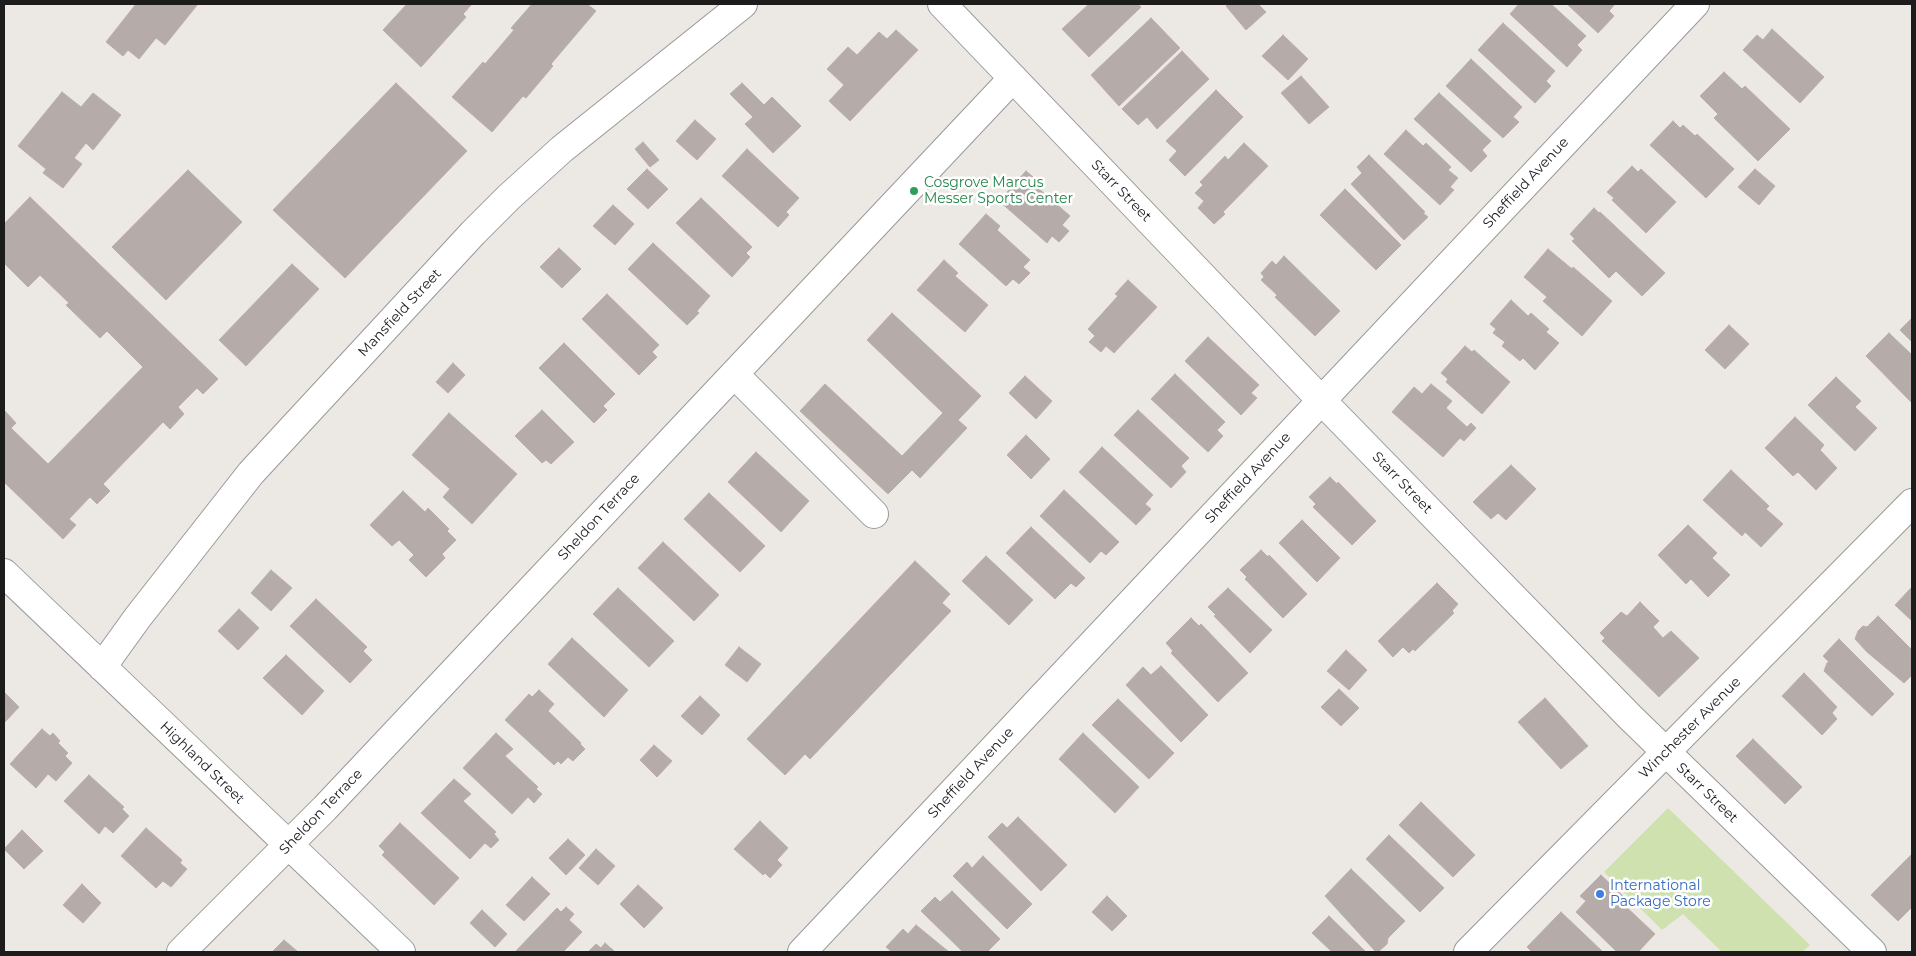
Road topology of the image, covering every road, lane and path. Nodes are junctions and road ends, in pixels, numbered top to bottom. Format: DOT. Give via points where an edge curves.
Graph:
graph roads {
  1 [pos="743,4"];
  2 [pos="942,4"];
  3 [pos="1695,4"];
  4 [pos="1013,78"];
  5 [pos="734,374"];
  6 [pos="1321,400"];
  7 [pos="1912,503"];
  8 [pos="874,514"];
  9 [pos="4,573"];
  10 [pos="102,666"];
  11 [pos="1665,753"];
  12 [pos="289,846"];
  13 [pos="1473,950"];
  14 [pos="181,952"];
  15 [pos="401,952"];
  16 [pos="802,952"];
  17 [pos="1872,952"];
  1 -- 10 [label="street, Mansfield Street" via="562,149 473,234 251,472"];
  2 -- 4 [label="street, Starr Street"];
  3 -- 6 [label="street, Sheffield Avenue"];
  4 -- 5 [label="street, Sheldon Terrace"];
  4 -- 6 [label="street, Starr Street"];
  5 -- 8 [label="street"];
  5 -- 12 [label="street, Sheldon Terrace"];
  6 -- 11 [label="street, Starr Street"];
  6 -- 16 [label="street, Sheffield Avenue"];
  7 -- 11 [label="street, Winchester Avenue"];
  9 -- 10 [label="street, Highland Street"];
  10 -- 12 [label="street, Highland Street"];
  11 -- 13 [label="street, Winchester Avenue"];
  11 -- 17 [label="street, Starr Street"];
  12 -- 14 [label="street, Sheldon Terrace"];
  12 -- 15 [label="street, Highland Street"];
}
